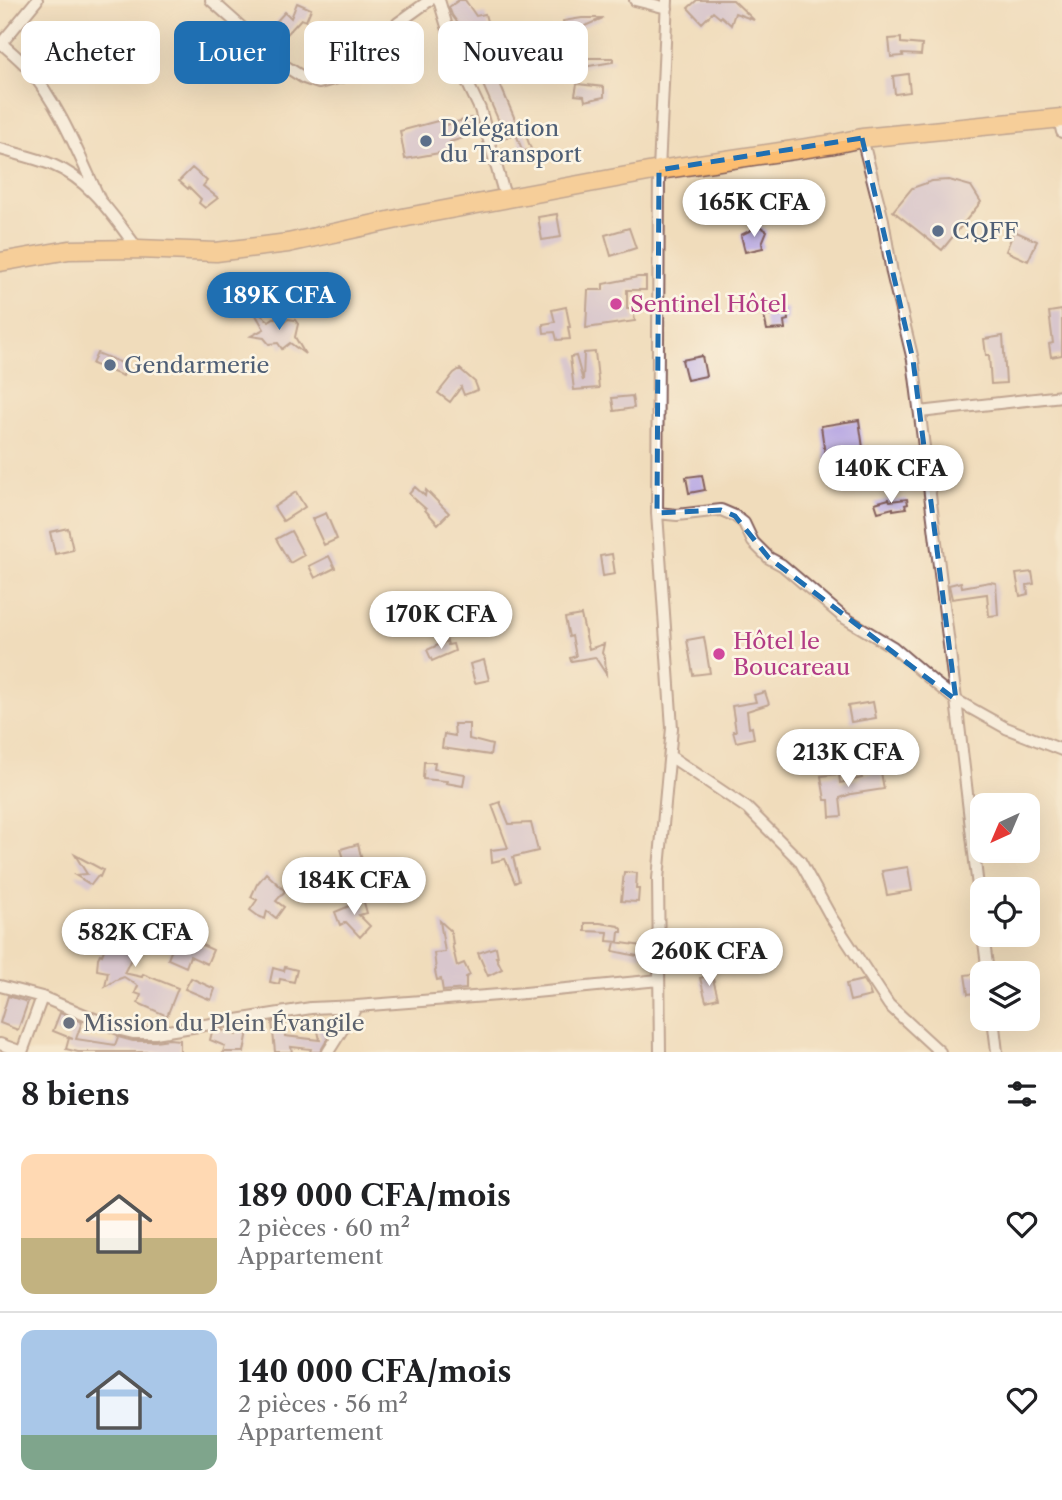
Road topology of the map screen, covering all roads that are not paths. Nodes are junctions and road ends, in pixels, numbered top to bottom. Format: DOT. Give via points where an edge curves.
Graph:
graph roads {
  1 [pos="37,0"];
  2 [pos="211,0"];
  3 [pos="430,0"];
  4 [pos="439,0"];
  5 [pos="635,0"];
  6 [pos="667,4"];
  7 [pos="0,44"];
  8 [pos="1061,123"];
  9 [pos="862,138"];
  10 [pos="0,149"];
  11 [pos="659,170"];
  12 [pos="99,198"];
  13 [pos="506,200"];
  14 [pos="138,249"];
  15 [pos="0,262"];
  16 [pos="1062,396"];
  17 [pos="920,412"];
  18 [pos="657,513"];
  19 [pos="957,699"];
  20 [pos="1062,750"];
  21 [pos="670,756"];
  22 [pos="977,877"];
  23 [pos="659,980"];
  24 [pos="0,986"];
  25 [pos="42,997"];
  26 [pos="356,1006"];
  27 [pos="995,1031"];
  28 [pos="0,1044"];
  29 [pos="22,1052"];
  30 [pos="328,1052"];
  31 [pos="660,1052"];
  32 [pos="940,1052"];
  33 [pos="997,1052"];
  1 -- 7 [label="street"];
  2 -- 3 [label="street" via="285,66 319,83 358,68 398,23"];
  4 -- 13 [label="street" via="458,63 480,109"];
  5 -- 6 [label="street"];
  6 -- 11 [label="street"];
  7 -- 12 [label="street" via="27,66 49,96"];
  8 -- 9 [label="main road"];
  9 -- 11 [label="main road"];
  9 -- 17 [label="street" via="913,360"];
  10 -- 12 [label="street" via="66,171"];
  11 -- 13 [label="main road"];
  11 -- 18 [label="street"];
  12 -- 14 [label="street"];
  13 -- 14 [label="main road" via="288,243 216,252"];
  14 -- 15 [label="main road" via="69,250"];
  16 -- 17 [label="street"];
  17 -- 19 [label="street"];
  18 -- 19 [label="street" via="721,510 734,516 769,558 843,617 894,647"];
  18 -- 21 [label="street"];
  19 -- 20 [label="street" via="1006,728"];
  19 -- 22 [label="street"];
  21 -- 23 [label="street" via="659,879"];
  21 -- 32 [label="street" via="747,808 800,861 889,1005"];
  23 -- 26 [label="street"];
  23 -- 31 [label="street"];
  24 -- 25 [label="street"];
  25 -- 26 [label="street" via="133,1033"];
  25 -- 29 [label="street"];
  26 -- 30 [label="street"];
  27 -- 33 [label="street"];
  28 -- 29 [label="street"];
}
